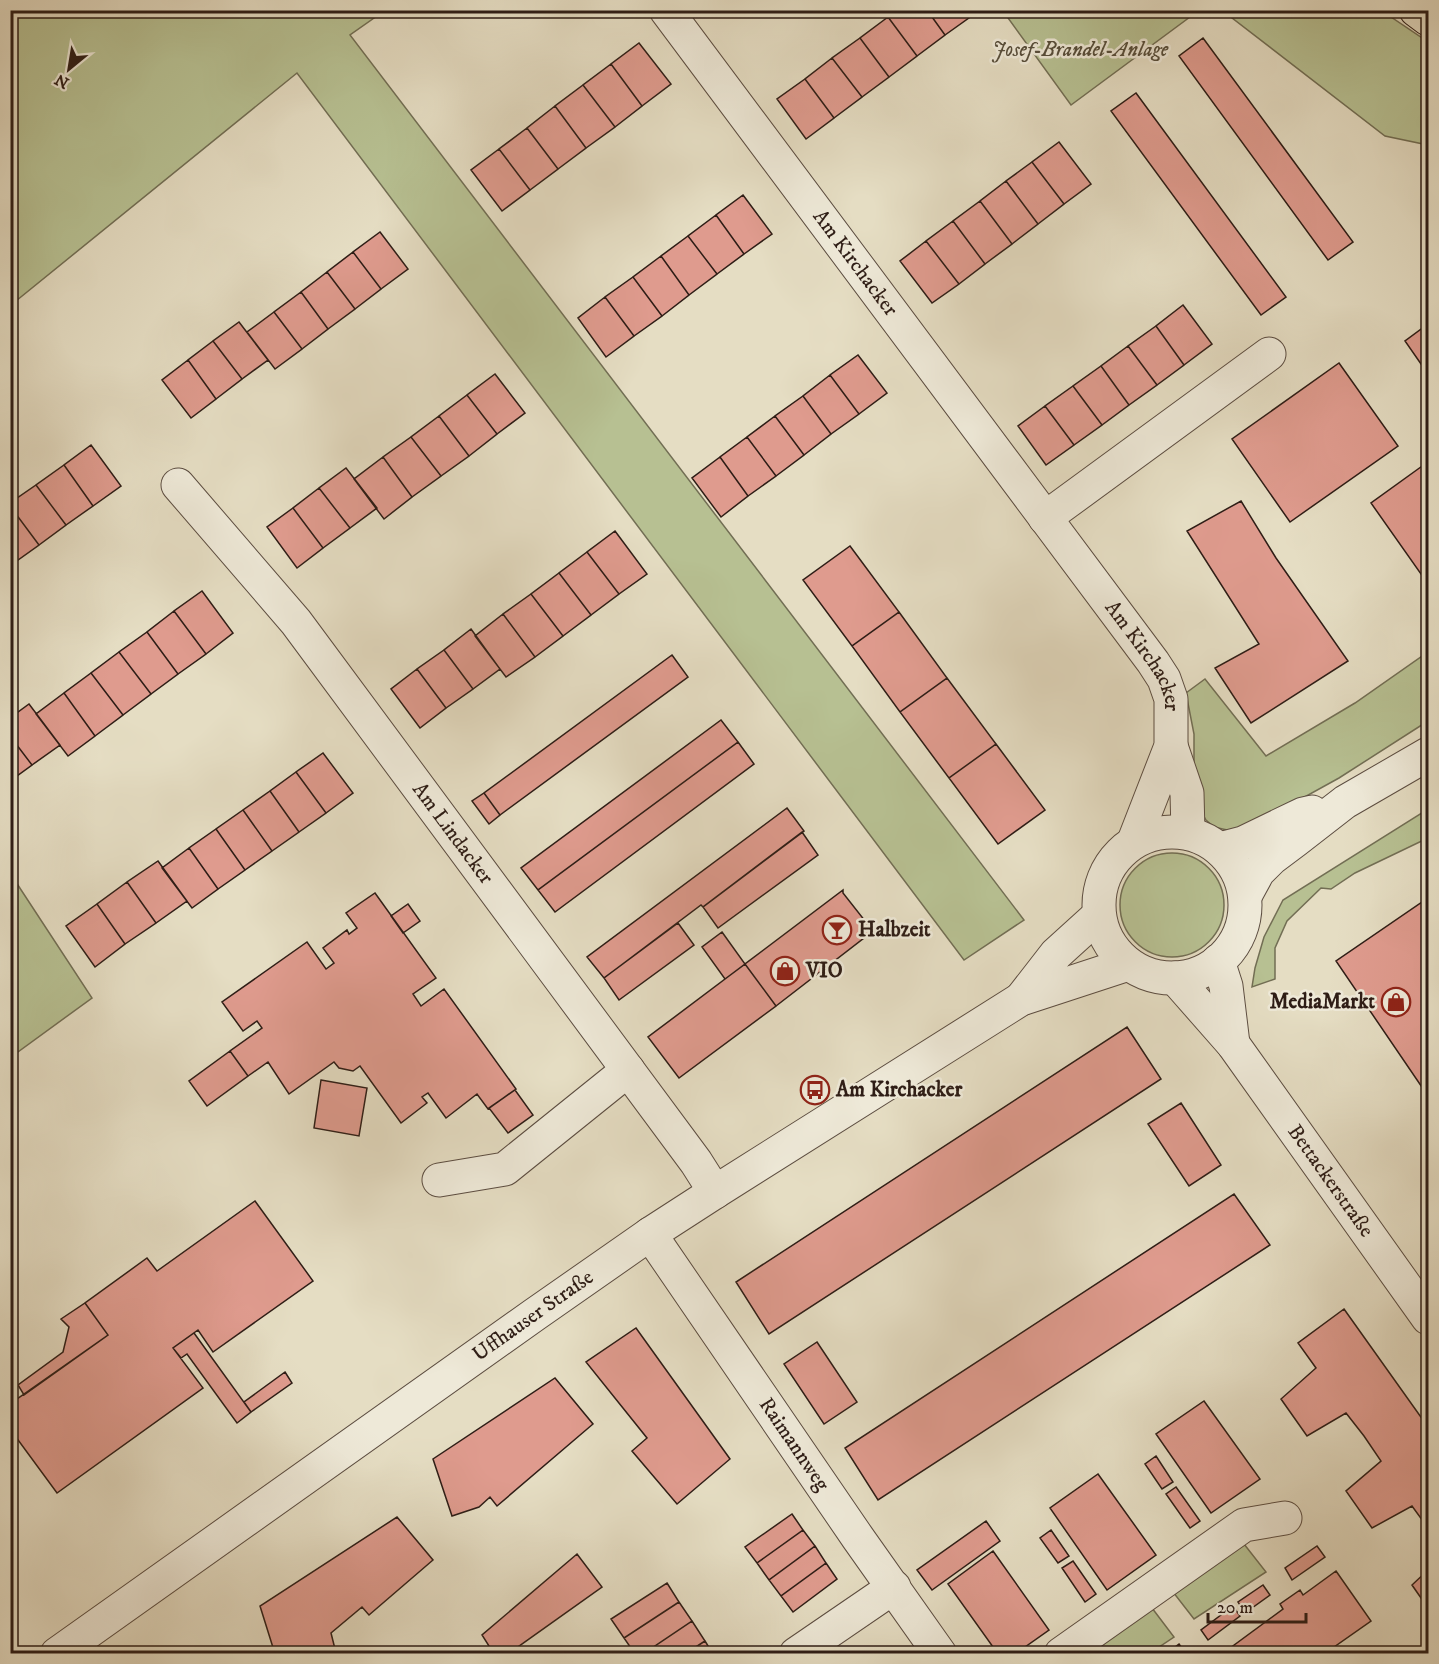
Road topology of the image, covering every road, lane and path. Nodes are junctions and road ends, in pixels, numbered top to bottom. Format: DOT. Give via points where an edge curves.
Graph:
graph roads {
  1 [pos="666,10"];
  2 [pos="1416,10"];
  3 [pos="1428,19"];
  4 [pos="1269,354"];
  5 [pos="178,485"];
  6 [pos="1044,518"];
  7 [pos="1171,746"];
  8 [pos="1428,754"];
  9 [pos="1345,802"];
  10 [pos="1188,833"];
  11 [pos="1134,841"];
  12 [pos="1220,849"];
  13 [pos="1245,896"];
  14 [pos="1099,915"];
  15 [pos="1218,962"];
  16 [pos="1128,964"];
  17 [pos="1175,978"];
  18 [pos="1021,999"];
  19 [pos="1233,1044"];
  20 [pos="628,1070"];
  21 [pos="439,1180"];
  22 [pos="715,1192"];
  23 [pos="650,1234"];
  24 [pos="1428,1318"];
  25 [pos="1285,1518"];
  26 [pos="894,1587"];
  27 [pos="57,1653"];
  28 [pos="796,1653"];
  29 [pos="940,1653"];
  30 [pos="1061,1653"];
  1 -- 6 [label="street, Am Kirchacker"];
  2 -- 3 [label="highway"];
  4 -- 6 [label="street"];
  5 -- 20 [label="street, Am Lindacker" via="296,622"];
  6 -- 7 [label="street, Am Kirchacker" via="1164,679 1171,699"];
  7 -- 10 [label="street, Am Kirchacker" via="1187,793"];
  7 -- 11 [label="street, Am Kirchacker"];
  8 -- 9 [label="street"];
  9 -- 12 [label="street" via="1303,814 1243,843"];
  9 -- 13 [label="street" via="1272,858 1258,872"];
  10 -- 11 [label="street" via="1169,831"];
  10 -- 12 [label="street"];
  11 -- 14 [label="street" via="1107,869 1099,891"];
  12 -- 13 [label="street" via="1237,870"];
  13 -- 15 [label="street" via="1240,932"];
  14 -- 16 [label="street" via="1109,942"];
  14 -- 18 [label="street, Uffhauser Straße" via="1056,954"];
  15 -- 17 [label="street" via="1198,974"];
  15 -- 19 [label="street, Bettackerstraße" via="1226,986"];
  16 -- 17 [label="street" via="1150,975"];
  16 -- 18 [label="street, Uffhauser Straße"];
  17 -- 19 [label="street, Bettackerstraße"];
  18 -- 22 [label="street, Uffhauser Straße"];
  19 -- 24 [label="street, Bettackerstraße"];
  20 -- 21 [label="street" via="505,1168"];
  20 -- 22 [label="street, Am Lindacker"];
  22 -- 23 [label="street, Uffhauser Straße"];
  23 -- 26 [label="street, Raimannweg"];
  23 -- 27 [label="street, Uffhauser Straße"];
  25 -- 30 [label="street" via="1244,1526"];
  26 -- 28 [label="street"];
  26 -- 29 [label="street, Raimannweg"];
}
